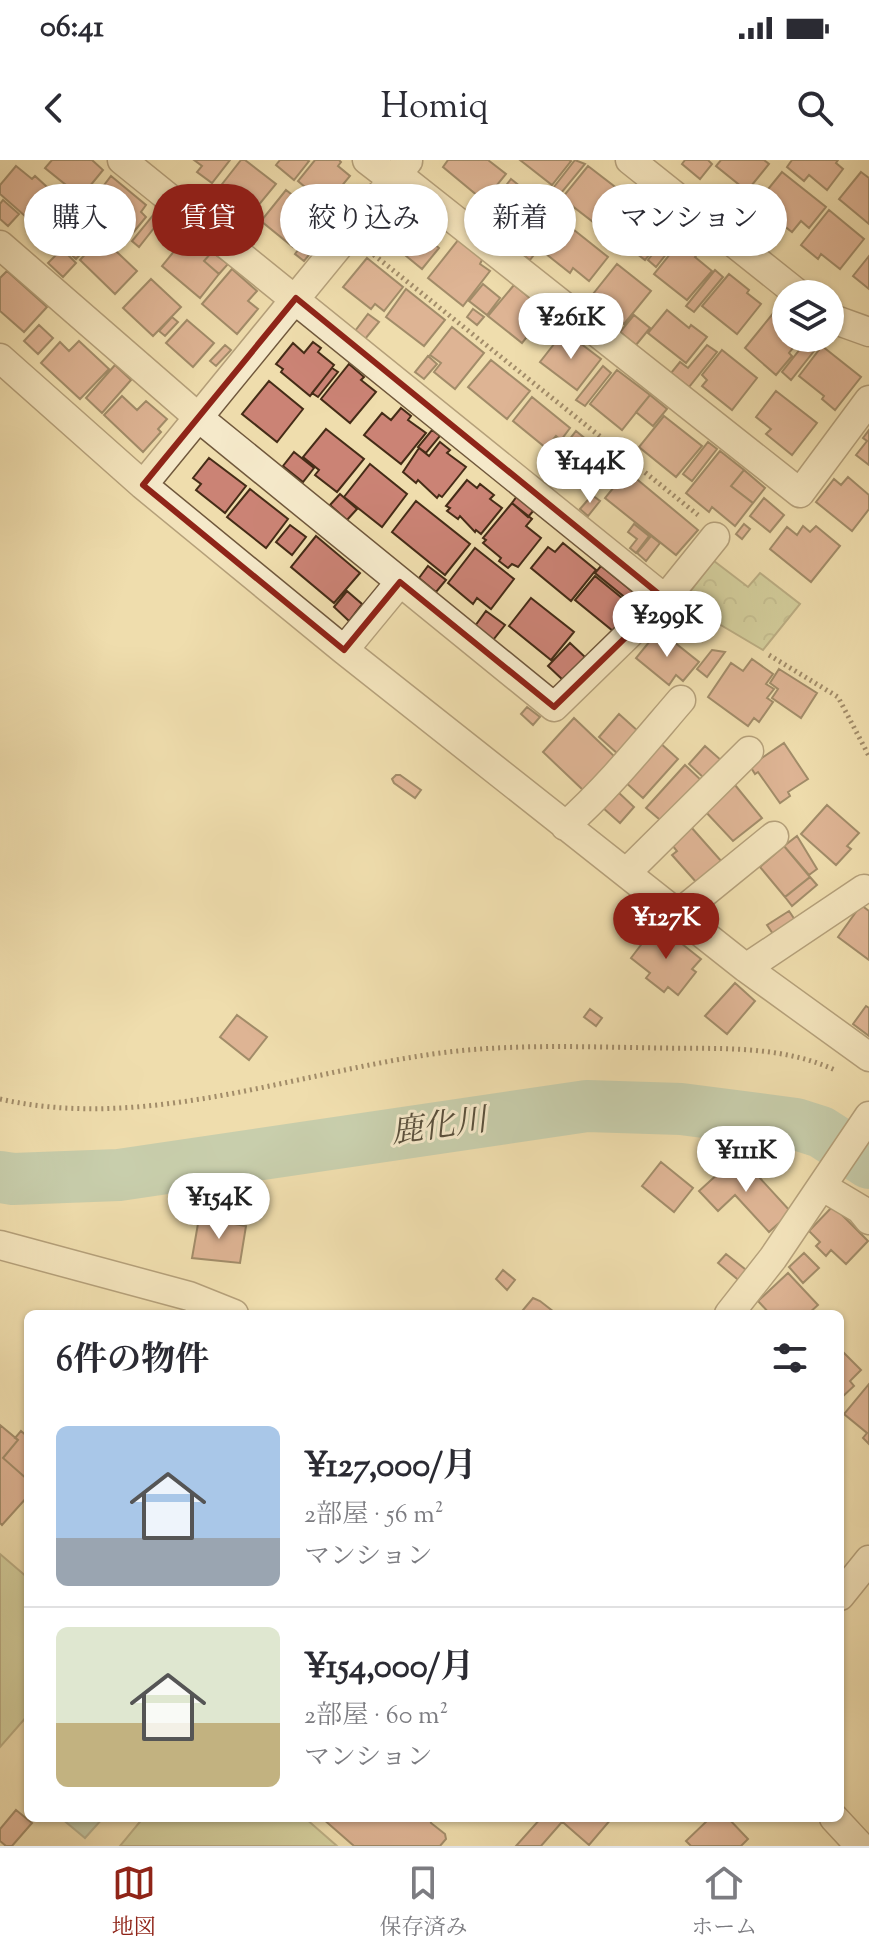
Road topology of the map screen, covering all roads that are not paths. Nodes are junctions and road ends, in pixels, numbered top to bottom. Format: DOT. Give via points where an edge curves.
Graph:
graph roads {
  1 [pos="122,160"];
  2 [pos="367,160"];
  3 [pos="630,160"];
  4 [pos="400,172"];
  5 [pos="0,245"];
  6 [pos="780,280"];
  7 [pos="296,298"];
  8 [pos="844,323"];
  9 [pos="869,332"];
  10 [pos="0,358"];
  11 [pos="869,400"];
  12 [pos="199,418"];
  13 [pos="143,485"];
  14 [pos="715,537"];
  15 [pos="400,582"];
  16 [pos="665,599"];
  17 [pos="344,650"];
  18 [pos="681,700"];
  19 [pos="749,751"];
  20 [pos="565,826"];
  21 [pos="774,836"];
  22 [pos="626,873"];
  23 [pos="864,889"];
  24 [pos="677,915"];
  25 [pos="746,968"];
  26 [pos="869,1057"];
  27 [pos="869,1116"];
  28 [pos="826,1182"];
  29 [pos="869,1220"];
  30 [pos="0,1245"];
  31 [pos="224,1310"];
  32 [pos="732,1310"];
  33 [pos="869,1560"];
  34 [pos="844,1591"];
  1 -- 7 [label="street"];
  2 -- 4 [label="street"];
  3 -- 6 [label="street"];
  4 -- 7 [label="street"];
  4 -- 11 [label="street" via="800,493"];
  5 -- 12 [label="street"];
  7 -- 12 [label="street"];
  7 -- 16 [label="street"];
  8 -- 9 [label="street"];
  10 -- 13 [label="street"];
  12 -- 13 [label="street"];
  12 -- 15 [label="street"];
  13 -- 17 [label="street"];
  14 -- 16 [label="street"];
  15 -- 16 [label="street" via="554,707"];
  15 -- 17 [label="street"];
  17 -- 20 [label="street"];
  18 -- 20 [label="street"];
  19 -- 22 [label="street"];
  20 -- 22 [label="street"];
  21 -- 24 [label="street"];
  22 -- 24 [label="street"];
  23 -- 25 [label="street"];
  24 -- 25 [label="street"];
  25 -- 26 [label="street"];
  27 -- 28 [label="street"];
  28 -- 29 [label="street"];
  28 -- 32 [label="street"];
  30 -- 31 [label="street"];
  33 -- 34 [label="street"];
}
